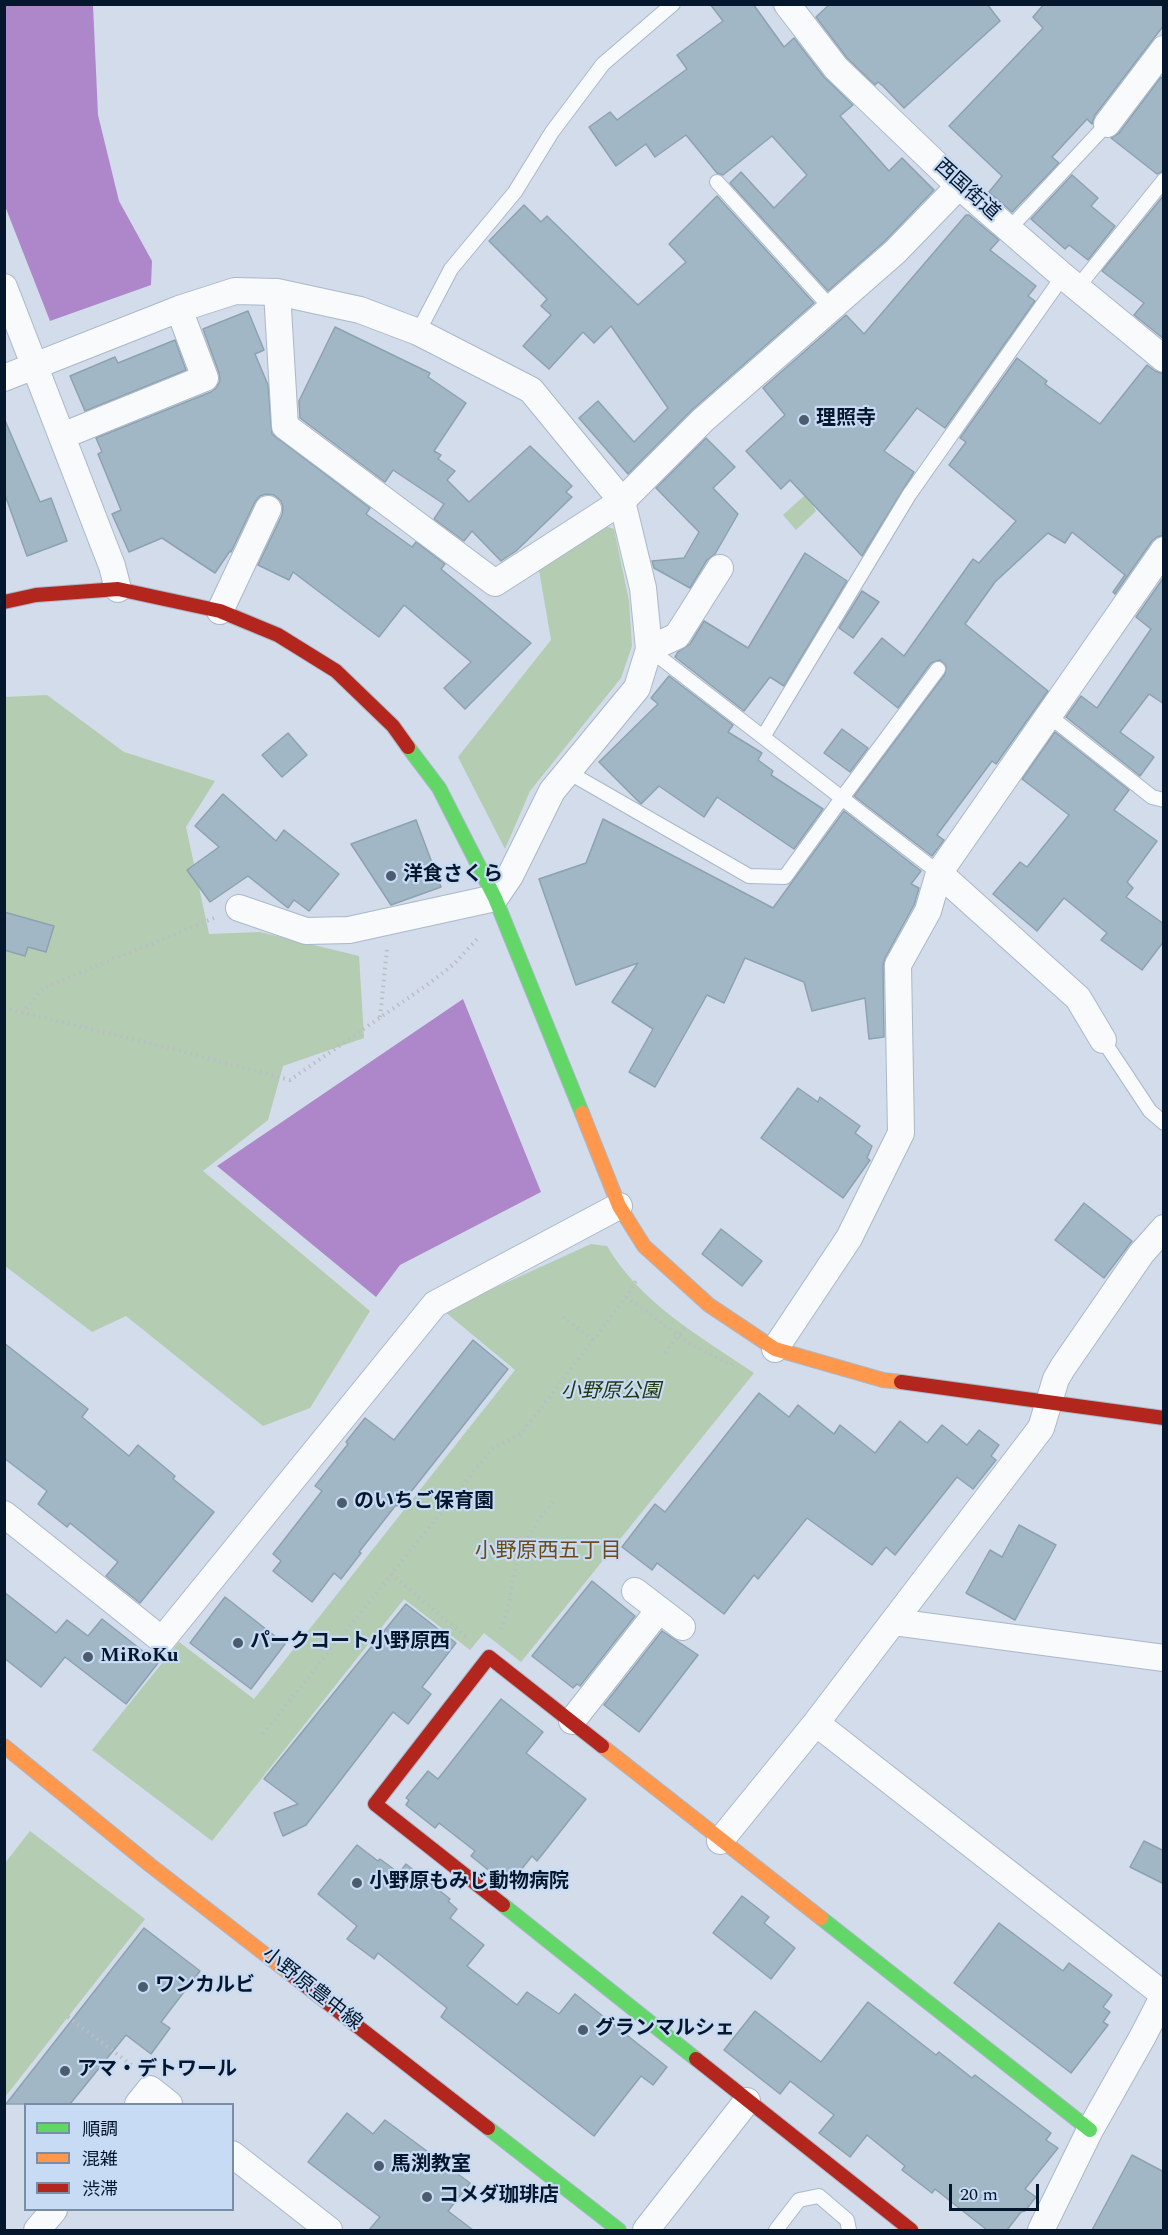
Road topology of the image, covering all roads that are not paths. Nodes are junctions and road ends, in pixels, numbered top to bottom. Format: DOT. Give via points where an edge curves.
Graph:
graph roads {
  1 [pos="673,4"];
  2 [pos="787,4"];
  3 [pos="1164,49"];
  4 [pos="1107,124"];
  5 [pos="1164,180"];
  6 [pos="717,182"];
  7 [pos="959,186"];
  8 [pos="1009,230"];
  9 [pos="1070,282"];
  10 [pos="4,286"];
  11 [pos="277,292"];
  12 [pos="179,309"];
  13 [pos="832,309"];
  14 [pos="418,332"];
  15 [pos="1164,359"];
  16 [pos="35,366"];
  17 [pos="4,378"];
  18 [pos="62,436"];
  19 [pos="622,501"];
  20 [pos="268,509"];
  21 [pos="1164,550"];
  22 [pos="720,568"];
  23 [pos="118,589"];
  24 [pos="4,602"];
  25 [pos="220,611"];
  26 [pos="649,650"];
  27 [pos="938,669"];
  28 [pos="1048,716"];
  29 [pos="763,737"];
  30 [pos="568,772"];
  31 [pos="842,798"];
  32 [pos="1164,800"];
  33 [pos="939,873"];
  34 [pos="495,898"];
  35 [pos="239,908"];
  36 [pos="1103,1040"];
  37 [pos="1164,1123"];
  38 [pos="619,1206"];
  39 [pos="1164,1228"];
  40 [pos="775,1349"];
  41 [pos="1049,1402"];
  42 [pos="1164,1418"];
  43 [pos="4,1514"];
  44 [pos="635,1591"];
  45 [pos="659,1610"];
  46 [pos="894,1622"];
  47 [pos="681,1627"];
  48 [pos="1164,1658"];
  49 [pos="572,1721"];
  50 [pos="816,1723"];
  51 [pos="4,1746"];
  52 [pos="720,1841"];
  53 [pos="747,2101"];
  54 [pos="1090,2130"];
  55 [pos="234,2156"];
  56 [pos="53,2211"];
  57 [pos="37,2230"];
  58 [pos="329,2230"];
  59 [pos="620,2230"];
  60 [pos="646,2230"];
  61 [pos="776,2230"];
  62 [pos="849,2230"];
  63 [pos="911,2230"];
  64 [pos="1041,2230"];
  1 -- 14 [label="lane" via="603,64 552,132 515,192 451,269"];
  2 -- 7 [label="street, 西国街道" via="836,68"];
  3 -- 4 [label="street"];
  4 -- 8 [label="lane"];
  5 -- 9 [label="lane"];
  6 -- 13 [label="lane"];
  7 -- 8 [label="street, 西国街道"];
  7 -- 13 [label="street"];
  8 -- 9 [label="street, 西国街道"];
  9 -- 15 [label="street, 西国街道"];
  9 -- 29 [label="lane" via="909,495"];
  10 -- 16 [label="street"];
  11 -- 12 [label="street" via="235,291"];
  11 -- 14 [label="street" via="360,310"];
  11 -- 19 [label="street" via="285,426 495,583"];
  12 -- 16 [label="street"];
  12 -- 18 [label="street" via="204,378"];
  13 -- 19 [label="street" via="703,420"];
  14 -- 19 [label="street" via="531,390"];
  16 -- 17 [label="street"];
  16 -- 18 [label="street"];
  18 -- 23 [label="street"];
  19 -- 26 [label="street" via="643,588"];
  20 -- 25 [label="street"];
  21 -- 28 [label="street"];
  22 -- 26 [label="street" via="677,636"];
  23 -- 24 [label="street" via="36,595"];
  23 -- 25 [label="street"];
  25 -- 34 [label="street" via="278,635 336,671 393,726 439,788"];
  26 -- 29 [label="lane"];
  26 -- 30 [label="street" via="637,688"];
  27 -- 31 [label="lane"];
  28 -- 32 [label="lane" via="1152,797"];
  28 -- 33 [label="street"];
  29 -- 31 [label="lane"];
  30 -- 31 [label="lane" via="749,876 785,877"];
  30 -- 34 [label="street" via="552,791"];
  31 -- 33 [label="lane"];
  33 -- 36 [label="street" via="1078,998"];
  33 -- 40 [label="street" via="928,911 898,965 901,1133 849,1238"];
  34 -- 35 [label="street" via="349,930 306,931"];
  34 -- 38 [label="street"];
  36 -- 37 [label="lane" via="1150,1111"];
  38 -- 40 [label="street" via="644,1246 709,1305"];
  38 -- 43 [label="street" via="435,1304 162,1640"];
  39 -- 41 [label="street" via="1063,1366"];
  40 -- 41 [label="street" via="883,1380"];
  41 -- 42 [label="street"];
  41 -- 46 [label="street" via="1041,1428"];
  44 -- 45 [label="street"];
  45 -- 47 [label="street"];
  45 -- 49 [label="street"];
  46 -- 48 [label="street"];
  46 -- 50 [label="street"];
  49 -- 52 [label="street"];
  49 -- 53 [label="street" via="489,1657 375,1804"];
  50 -- 52 [label="street"];
  50 -- 54 [label="street" via="1164,1995"];
  51 -- 59 [label="street, 小野原豊中線" via="150,1865"];
  52 -- 54 [label="street"];
  53 -- 60 [label="street"];
  53 -- 63 [label="street"];
  54 -- 64 [label="street"];
  55 -- 58 [label="street"];
  56 -- 57 [label="street"];
  61 -- 62 [label="lane" via="799,2200 819,2196 847,2220"];
}
